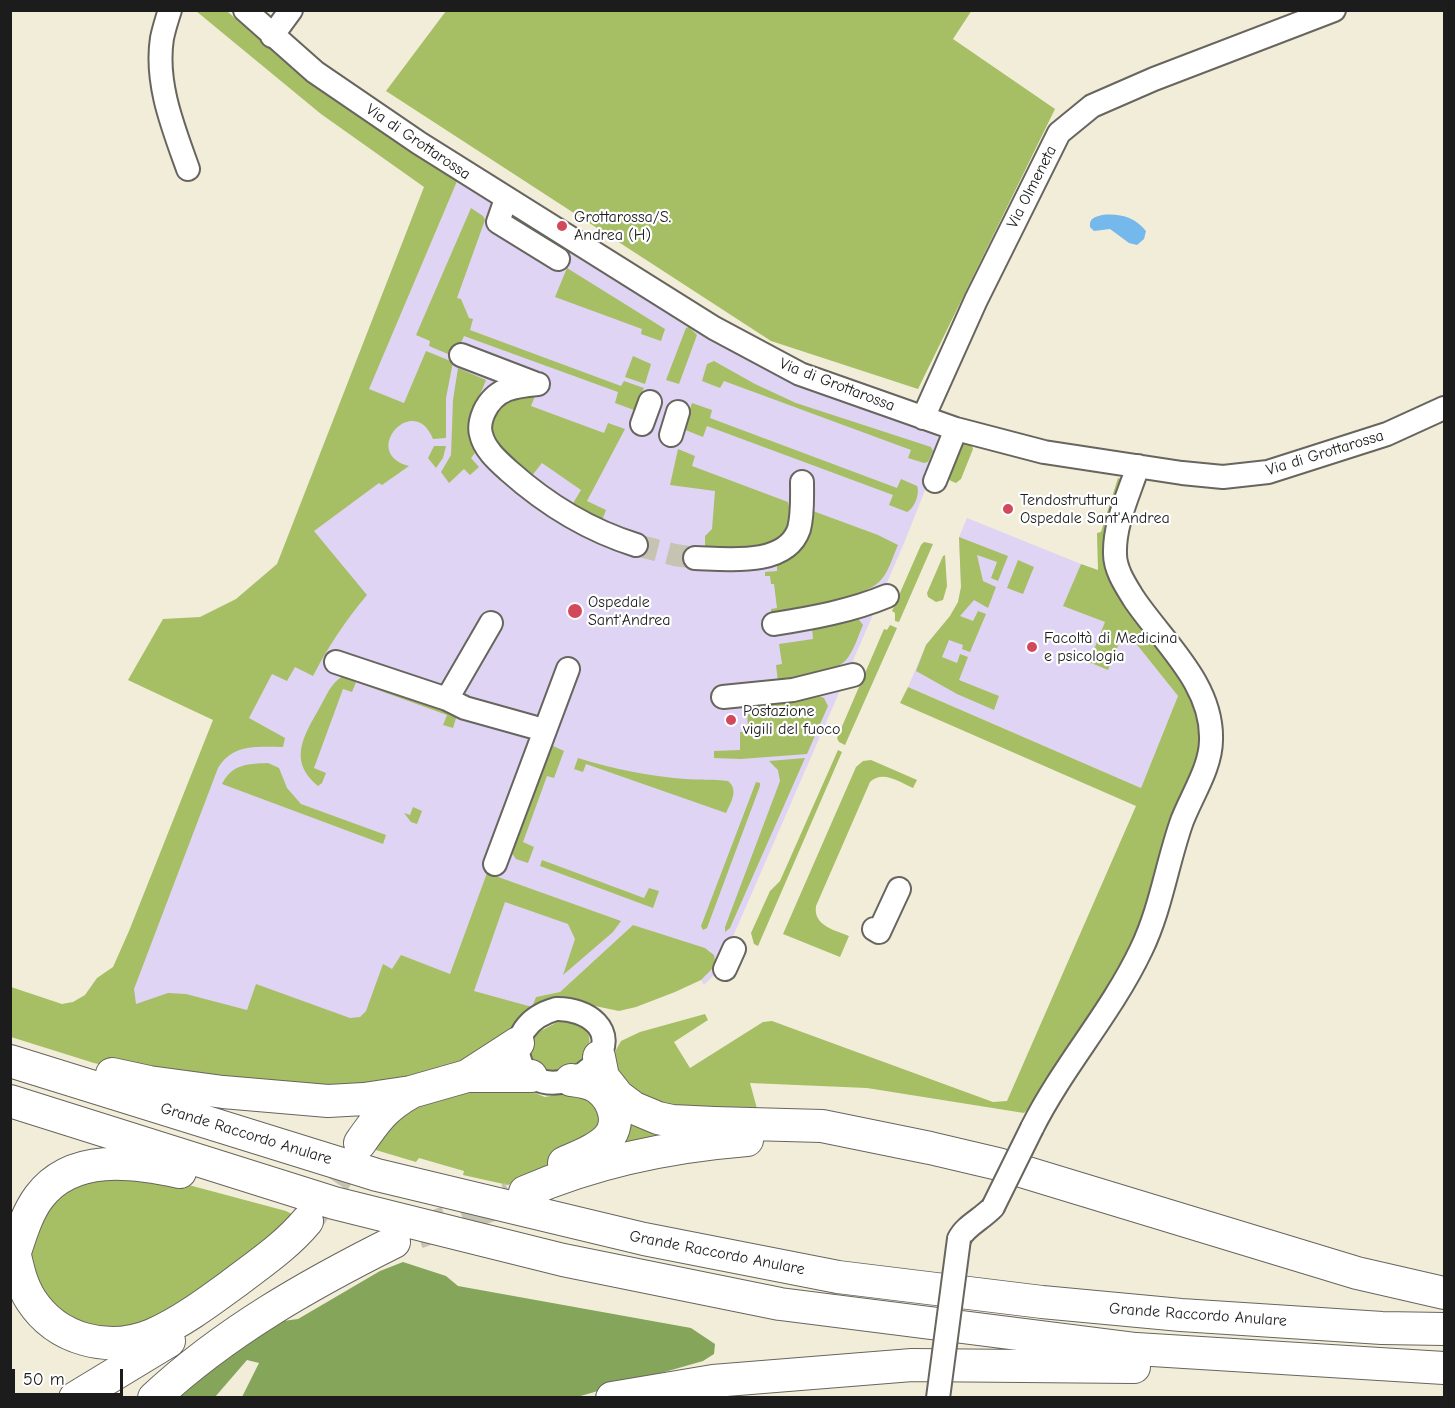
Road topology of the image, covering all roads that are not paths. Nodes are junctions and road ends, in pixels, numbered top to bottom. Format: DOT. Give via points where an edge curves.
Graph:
graph roads {
  1 [pos="170,10"];
  2 [pos="245,10"];
  3 [pos="291,10"];
  4 [pos="1334,10"];
  5 [pos="272,36"];
  6 [pos="188,169"];
  7 [pos="506,199"];
  8 [pos="558,259"];
  9 [pos="460,355"];
  10 [pos="650,402"];
  11 [pos="1444,408"];
  12 [pos="678,412"];
  13 [pos="923,418"];
  14 [pos="642,424"];
  15 [pos="956,429"];
  16 [pos="671,435"];
  17 [pos="1138,466"];
  18 [pos="935,481"];
  19 [pos="802,482"];
  20 [pos="636,545"];
  21 [pos="695,558"];
  22 [pos="887,596"];
  23 [pos="491,623"];
  24 [pos="774,624"];
  25 [pos="336,662"];
  26 [pos="568,669"];
  27 [pos="853,675"];
  28 [pos="723,697"];
  29 [pos="456,704"];
  30 [pos="532,727"];
  31 [pos="495,864"];
  32 [pos="899,889"];
  33 [pos="874,929"];
  34 [pos="518,1043"];
  35 [pos="10,1045"];
  36 [pos="599,1057"];
  37 [pos="10,1061"];
  38 [pos="467,1076"];
  39 [pos="531,1076"];
  40 [pos="571,1080"];
  41 [pos="411,1092"];
  42 [pos="10,1101"];
  43 [pos="891,1141"];
  44 [pos="360,1143"];
  45 [pos="334,1203"];
  46 [pos="307,1221"];
  47 [pos="394,1242"];
  48 [pos="13,1243"];
  49 [pos="1444,1293"];
  50 [pos="218,1296"];
  51 [pos="1444,1329"];
  52 [pos="1444,1371"];
  53 [pos="75,1398"];
  54 [pos="154,1398"];
  55 [pos="612,1398"];
  56 [pos="938,1398"];
  1 -- 6 [label="street" via="162,38 161,75 169,117"];
  2 -- 5 [label="street, Via di Grottarossa"];
  3 -- 5 [label="street"];
  4 -- 13 [label="street, Via Olmeneta" via="1092,106 1059,133"];
  5 -- 7 [label="street, Via di Grottarossa" via="315,72"];
  7 -- 8 [label="street" via="498,222"];
  7 -- 13 [label="street, Via di Grottarossa" via="740,343 800,374"];
  9 -- 20 [label="street" via="538,384 505,389 486,408 481,434 501,463 545,501 588,526"];
  10 -- 14 [label="street"];
  11 -- 17 [label="street, Via di Grottarossa" via="1387,434 1268,472 1223,477"];
  12 -- 16 [label="street"];
  13 -- 15 [label="street, Via di Grottarossa"];
  15 -- 17 [label="street, Via di Grottarossa" via="1044,452"];
  15 -- 18 [label="street"];
  17 -- 56 [label="street, bridge" via="1117,533 1117,565 1126,587 1196,682 1212,741 1141,950 1044,1103 993,1208 958,1239"];
  19 -- 21 [label="street" via="799,526 785,549 762,556"];
  22 -- 24 [label="street" via="809,619"];
  23 -- 29 [label="street"];
  25 -- 29 [label="street"];
  26 -- 31 [label="street"];
  27 -- 28 [label="street" via="793,690"];
  29 -- 30 [label="street"];
  32 -- 33 [label="street" via="879,932"];
  34 -- 36 [label="street" via="536,1017 555,1009 575,1010 591,1018 602,1031"];
  34 -- 38 [label="highway"];
  34 -- 39 [label="street" via="520,1063"];
  35 -- 41 [label="highway" via="78,1068 223,1092 328,1101"];
  36 -- 40 [label="street" via="587,1071"];
  36 -- 43 [label="highway" via="603,1077 618,1096 658,1118 822,1126"];
  37 -- 51 [label="highway, Grande Raccordo Anulare" via="377,1175 644,1239 838,1277 1181,1315 1382,1329"];
  38 -- 39 [label="highway"];
  38 -- 41 [label="highway"];
  39 -- 40 [label="street" via="555,1083"];
  40 -- 43 [label="highway" via="590,1084 605,1095 614,1110 614,1126 605,1142 558,1166 528,1191 596,1167 726,1142 786,1137"];
  41 -- 44 [label="highway" via="379,1115"];
  42 -- 45 [label="highway"];
  43 -- 49 [label="highway" via="998,1164 1357,1273"];
  45 -- 48 [label="highway" via="114,1162 78,1169 56,1181 39,1197"];
  45 -- 52 [label="highway" via="563,1260 780,1304 1136,1349"];
  46 -- 50 [label="highway" via="276,1252"];
  47 -- 54 [label="highway" via="299,1292 243,1328 177,1376"];
  48 -- 50 [label="highway" via="21,1279 31,1301 57,1327 80,1339 105,1343 144,1338"];
  50 -- 53 [label="highway" via="179,1334"];
  52 -- 55 [label="highway" via="1309,1378 1117,1366 912,1365 713,1381"];
}
